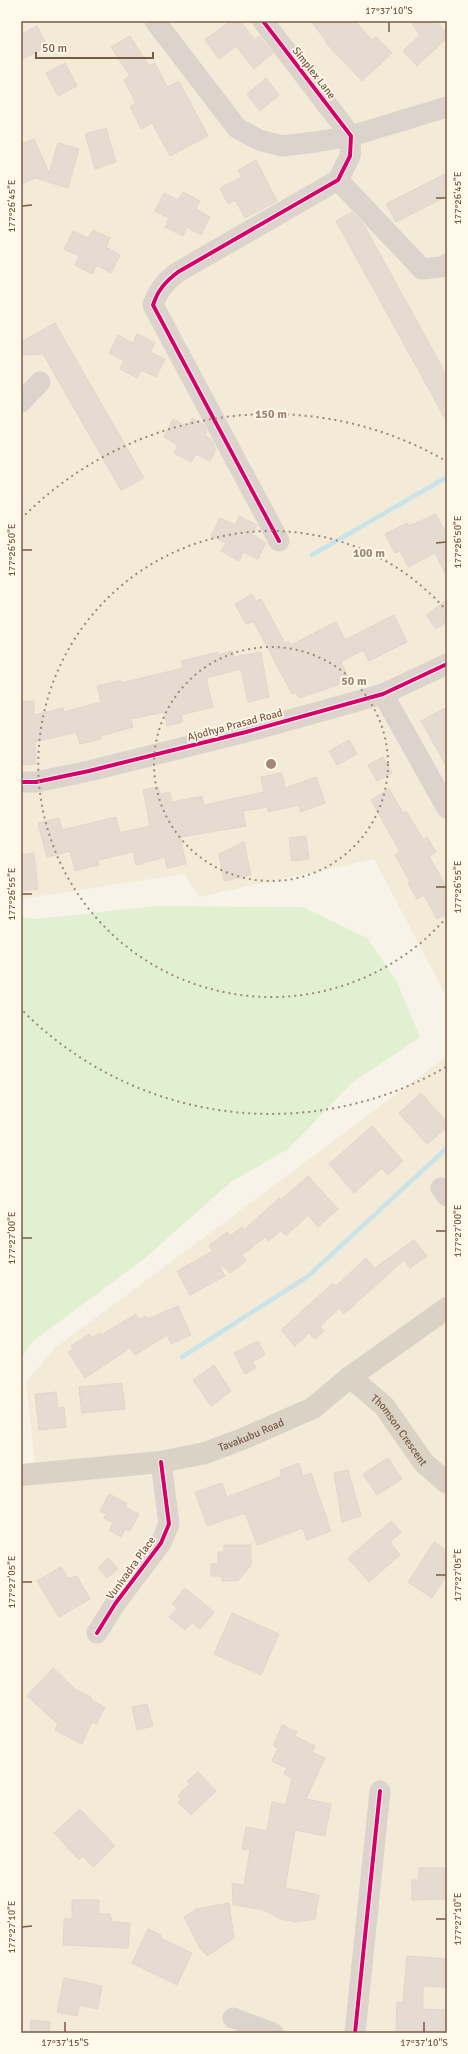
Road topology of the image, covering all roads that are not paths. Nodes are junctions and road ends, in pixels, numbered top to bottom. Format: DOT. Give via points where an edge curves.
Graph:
graph roads {
  1 [pos="155,21"];
  2 [pos="263,21"];
  3 [pos="447,107"];
  4 [pos="351,136"];
  5 [pos="338,180"];
  6 [pos="447,264"];
  7 [pos="40,382"];
  8 [pos="21,402"];
  9 [pos="279,541"];
  10 [pos="447,664"];
  11 [pos="383,694"];
  12 [pos="21,782"];
  13 [pos="447,808"];
  14 [pos="447,1308"];
  15 [pos="350,1377"];
  16 [pos="161,1462"];
  17 [pos="21,1475"];
  18 [pos="447,1483"];
  19 [pos="97,1633"];
  20 [pos="380,1791"];
  21 [pos="233,2018"];
  22 [pos="273,2033"];
  23 [pos="356,2033"];
  1 -- 4 [label="street" via="236,128 259,140 282,146"];
  2 -- 4 [label="street, Simplex Lane"];
  3 -- 4 [label="street"];
  4 -- 5 [label="street" via="350,156"];
  5 -- 6 [label="street" via="422,269"];
  5 -- 9 [label="street" via="178,272 158,291 153,305"];
  7 -- 8 [label="street"];
  10 -- 11 [label="street, Ajodhya Prasad Road"];
  11 -- 12 [label="street, Ajodhya Prasad Road" via="246,732 89,771 36,782"];
  11 -- 13 [label="street"];
  14 -- 15 [label="main road, Tavakubu Road"];
  15 -- 16 [label="main road, Tavakubu Road" via="313,1408 205,1453"];
  15 -- 18 [label="main road, Thomson Crescent" via="384,1406 424,1463"];
  16 -- 17 [label="main road, Tavakubu Road"];
  16 -- 19 [label="street, Vunivadra Place" via="169,1524 162,1543 115,1604"];
  20 -- 23 [label="street"];
  21 -- 22 [label="street"];
}
